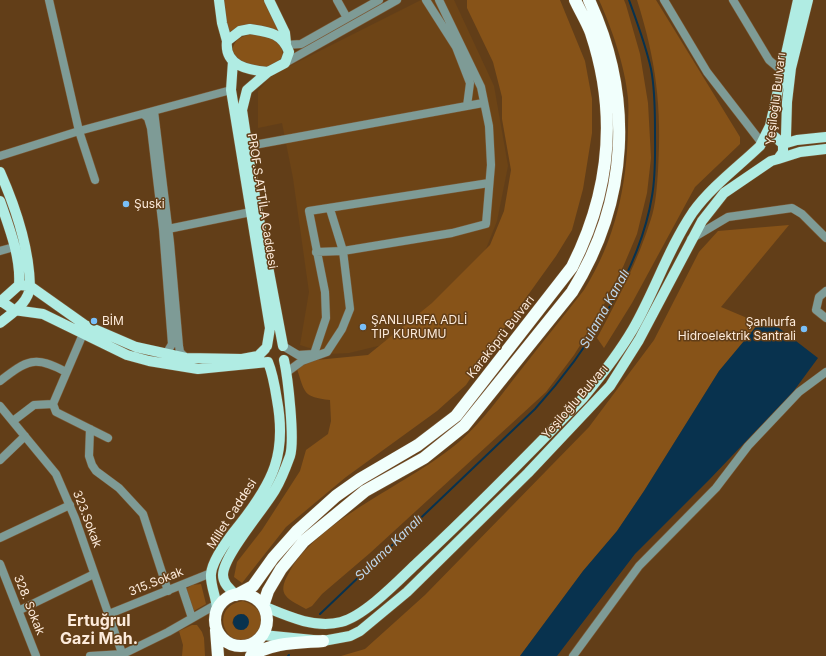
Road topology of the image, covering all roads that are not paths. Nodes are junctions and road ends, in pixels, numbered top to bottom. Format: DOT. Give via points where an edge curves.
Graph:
graph roads {
  1 [pos="49,0"];
  2 [pos="219,0"];
  3 [pos="269,0"];
  4 [pos="337,0"];
  5 [pos="379,0"];
  6 [pos="397,0"];
  7 [pos="426,0"];
  8 [pos="439,0"];
  9 [pos="576,0"];
  10 [pos="589,0"];
  11 [pos="664,0"];
  12 [pos="733,0"];
  13 [pos="798,0"];
  14 [pos="808,0"];
  15 [pos="347,18"];
  16 [pos="227,41"];
  17 [pos="286,45"];
  18 [pos="233,61"];
  19 [pos="285,63"];
  20 [pos="782,71"];
  21 [pos="268,72"];
  22 [pos="231,90"];
  23 [pos="483,103"];
  24 [pos="467,106"];
  25 [pos="154,110"];
  26 [pos="143,114"];
  27 [pos="79,131"];
  28 [pos="826,137"];
  29 [pos="762,142"];
  30 [pos="783,144"];
  31 [pos="244,147"];
  32 [pos="826,149"];
  33 [pos="0,156"];
  34 [pos="774,160"];
  35 [pos="0,172"];
  36 [pos="95,180"];
  37 [pos="489,183"];
  38 [pos="0,202"];
  39 [pos="330,209"];
  40 [pos="251,212"];
  41 [pos="168,229"];
  42 [pos="826,238"];
  43 [pos="691,240"];
  44 [pos="14,247"];
  45 [pos="0,251"];
  46 [pos="316,252"];
  47 [pos="343,252"];
  48 [pos="19,285"];
  49 [pos="30,286"];
  50 [pos="826,291"];
  51 [pos="1,302"];
  52 [pos="14,310"];
  53 [pos="826,318"];
  54 [pos="0,322"];
  55 [pos="83,334"];
  56 [pos="283,346"];
  57 [pos="266,347"];
  58 [pos="166,354"];
  59 [pos="186,358"];
  60 [pos="284,360"];
  61 [pos="268,362"];
  62 [pos="66,372"];
  63 [pos="287,372"];
  64 [pos="826,372"];
  65 [pos="0,381"];
  66 [pos="53,404"];
  67 [pos="0,406"];
  68 [pos="13,421"];
  69 [pos="90,429"];
  70 [pos="25,436"];
  71 [pos="108,438"];
  72 [pos="0,460"];
  73 [pos="70,505"];
  74 [pos="0,538"];
  75 [pos="0,564"];
  76 [pos="211,573"];
  77 [pos="94,574"];
  78 [pos="181,585"];
  79 [pos="168,590"];
  80 [pos="236,594"];
  81 [pos="263,606"];
  82 [pos="217,607"];
  83 [pos="20,610"];
  84 [pos="109,614"];
  85 [pos="192,618"];
  86 [pos="216,628"];
  87 [pos="263,635"];
  88 [pos="323,642"];
  89 [pos="251,650"];
  90 [pos="123,655"];
  91 [pos="36,656"];
  92 [pos="90,656"];
  93 [pos="218,656"];
  94 [pos="239,656"];
  95 [pos="573,656"];
  1 -- 27 [label="street"];
  2 -- 16 [label="main road"];
  3 -- 17 [label="main road" via="285,33"];
  4 -- 15 [label="street"];
  5 -- 15 [label="street"];
  6 -- 19 [label="street"];
  7 -- 24 [label="street" via="456,48 470,83"];
  8 -- 23 [label="street" via="476,74"];
  9 -- 80 [label="highway, Karaköprü Bulvarı" via="590,33 601,70 607,132 601,190 584,244 572,267 456,416 418,445 336,496 297,530 272,558 253,586"];
  10 -- 81 [label="highway" via="601,25 611,58 617,88 620,128 614,188 606,220 584,271 567,298 464,426 424,458 366,491 342,508 304,540 281,569 268,591"];
  11 -- 29 [label="street" via="707,72"];
  12 -- 20 [label="street" via="769,60"];
  13 -- 20 [label="main road, Yeşiloğlu Bulvarı"];
  14 -- 30 [label="main road, Yeşiloğlu Bulvarı" via="791,68 786,136"];
  15 -- 17 [label="street" via="300,44"];
  16 -- 17 [label="main road" via="240,31 250,29 274,33"];
  16 -- 18 [label="main road" via="228,54"];
  17 -- 19 [label="main road" via="289,52"];
  18 -- 21 [label="main road" via="238,66"];
  18 -- 22 [label="main road, PROF.S.ATTİLA Caddesi"];
  19 -- 21 [label="main road"];
  20 -- 29 [label="main road, Yeşiloğlu Bulvarı" via="770,126"];
  21 -- 31 [label="main road" via="247,90 242,110"];
  22 -- 25 [label="street"];
  22 -- 31 [label="main road, PROF.S.ATTİLA Caddesi"];
  23 -- 24 [label="street"];
  23 -- 37 [label="street" via="489,126"];
  24 -- 31 [label="street"];
  25 -- 26 [label="street"];
  25 -- 41 [label="street"];
  26 -- 27 [label="street"];
  26 -- 58 [label="street" via="148,118 150,128 163,229 172,344"];
  27 -- 33 [label="street"];
  27 -- 36 [label="street"];
  28 -- 30 [label="main road"];
  29 -- 30 [label="main road" via="774,137"];
  29 -- 34 [label="main road" via="761,154 766,160"];
  29 -- 81 [label="main road, Yeşiloğlu Bulvarı" via="715,187 694,212 673,247 634,328 599,379 486,496 385,594 354,618 323,625"];
  30 -- 34 [label="main road, Yeşiloğlu Bulvarı" via="783,152"];
  31 -- 40 [label="main road, PROF.S.ATTİLA Caddesi"];
  31 -- 56 [label="main road"];
  32 -- 34 [label="main road" via="800,152"];
  34 -- 43 [label="main road, Yeşiloğlu Bulvarı" via="724,193"];
  35 -- 49 [label="main road" via="12,199 25,245"];
  37 -- 39 [label="street"];
  37 -- 47 [label="street" via="486,224 452,233"];
  38 -- 44 [label="main road"];
  39 -- 46 [label="street" via="309,211"];
  39 -- 47 [label="street"];
  40 -- 41 [label="street"];
  40 -- 57 [label="main road, PROF.S.ATTİLA Caddesi" via="270,328"];
  41 -- 59 [label="street" via="179,346 180,352"];
  42 -- 43 [label="street" via="802,214 792,208 728,217"];
  43 -- 88 [label="main road, Yeşiloğlu Bulvarı" via="639,340 610,386 569,431 407,592 360,631"];
  44 -- 45 [label="street"];
  44 -- 48 [label="main road" via="20,272"];
  46 -- 47 [label="street"];
  46 -- 56 [label="street" via="325,292 326,318 314,354 298,355"];
  47 -- 63 [label="street" via="350,309 342,329 327,352 302,361"];
  48 -- 49 [label="main road"];
  48 -- 51 [label="main road"];
  49 -- 52 [label="main road" via="24,303"];
  49 -- 58 [label="main road" via="85,325 136,347"];
  50 -- 53 [label="street" via="819,297 816,310"];
  51 -- 52 [label="main road"];
  52 -- 54 [label="main road"];
  52 -- 55 [label="main road" via="43,314"];
  55 -- 61 [label="main road" via="149,361 198,369"];
  55 -- 62 [label="street"];
  56 -- 57 [label="main road" via="277,342"];
  56 -- 60 [label="main road" via="286,352"];
  57 -- 59 [label="main road" via="258,356 242,359"];
  57 -- 61 [label="main road" via="264,356"];
  58 -- 59 [label="main road"];
  60 -- 61 [label="main road" via="278,364"];
  60 -- 63 [label="main road, Millet Caddesi"];
  61 -- 76 [label="main road, Millet Caddesi" via="281,422 280,454 266,486 254,506 229,537"];
  62 -- 65 [label="street" via="47,362 27,362"];
  62 -- 66 [label="street"];
  63 -- 80 [label="main road, Millet Caddesi" via="292,426 290,455 276,489 246,531 224,569 225,584"];
  64 -- 95 [label="street" via="799,392 748,446 716,488 639,566"];
  66 -- 68 [label="street" via="34,405"];
  66 -- 69 [label="street" via="56,412"];
  67 -- 68 [label="street, 323.Sokak"];
  68 -- 70 [label="street, 323.Sokak"];
  69 -- 71 [label="street"];
  69 -- 79 [label="street" via="92,465 96,472 119,488 143,514"];
  70 -- 72 [label="street"];
  70 -- 73 [label="street, 323.Sokak" via="56,474"];
  73 -- 74 [label="street"];
  73 -- 77 [label="street, 323.Sokak"];
  75 -- 83 [label="street, 328. Sokak"];
  76 -- 78 [label="street, 315.Sokak"];
  76 -- 82 [label="main road"];
  77 -- 83 [label="street"];
  77 -- 84 [label="street, 323.Sokak"];
  78 -- 79 [label="street, 315.Sokak"];
  78 -- 85 [label="street"];
  79 -- 84 [label="street, 315.Sokak"];
  80 -- 81 [label="highway" via="251,596"];
  80 -- 82 [label="highway"];
  81 -- 87 [label="highway" via="267,620"];
  82 -- 85 [label="street"];
  82 -- 86 [label="highway"];
  83 -- 91 [label="street, 328. Sokak"];
  84 -- 90 [label="street, 323.Sokak"];
  85 -- 90 [label="street"];
  86 -- 89 [label="highway" via="220,636 230,644"];
  86 -- 93 [label="highway"];
  87 -- 88 [label="main road, Yeşiloğlu Bulvarı"];
  87 -- 89 [label="highway"];
  88 -- 89 [label="highway" via="283,644"];
  89 -- 94 [label="highway"];
  90 -- 92 [label="street"];
}
